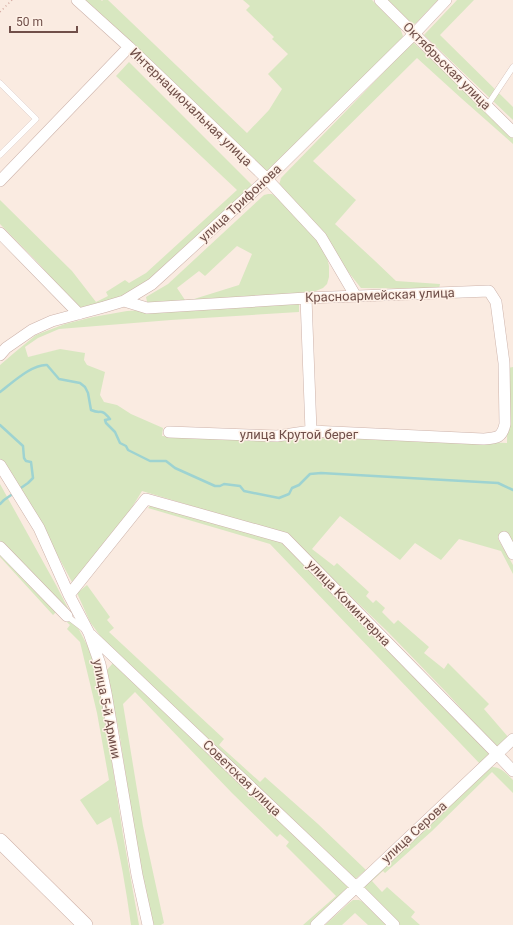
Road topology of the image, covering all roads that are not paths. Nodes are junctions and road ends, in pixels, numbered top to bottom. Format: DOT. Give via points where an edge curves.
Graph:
graph roads {
  1 [pos="77,0"];
  2 [pos="380,0"];
  3 [pos="446,0"];
  4 [pos="414,34"];
  5 [pos="129,48"];
  6 [pos="513,66"];
  7 [pos="0,83"];
  8 [pos="487,106"];
  9 [pos="513,132"];
  10 [pos="0,155"];
  11 [pos="267,179"];
  12 [pos="0,181"];
  13 [pos="0,233"];
  14 [pos="355,295"];
  15 [pos="306,298"];
  16 [pos="124,301"];
  17 [pos="79,314"];
  18 [pos="0,355"];
  19 [pos="311,431"];
  20 [pos="169,432"];
  21 [pos="500,435"];
  22 [pos="1,470"];
  23 [pos="504,537"];
  24 [pos="0,548"];
  25 [pos="513,554"];
  26 [pos="69,595"];
  27 [pos="67,616"];
  28 [pos="89,633"];
  29 [pos="513,739"];
  30 [pos="497,754"];
  31 [pos="513,772"];
  32 [pos="0,841"];
  33 [pos="356,887"];
  34 [pos="85,925"];
  35 [pos="148,925"];
  36 [pos="316,925"];
  37 [pos="394,925"];
  1 -- 5 [label="street, Интернациональная улица"];
  2 -- 4 [label="street, Октябрьская улица"];
  3 -- 4 [label="street, улица Трифонова"];
  4 -- 8 [label="street, Октябрьская улица"];
  4 -- 11 [label="street, улица Трифонова"];
  5 -- 11 [label="street, Интернациональная улица"];
  5 -- 12 [label="street"];
  6 -- 8 [label="lane"];
  7 -- 10 [label="lane" via="36,119"];
  8 -- 9 [label="street, Октябрьская улица"];
  11 -- 14 [label="street, Интернациональная улица" via="321,237"];
  11 -- 16 [label="street, улица Трифонова" via="152,284"];
  13 -- 17 [label="street"];
  14 -- 15 [label="street, Красноармейская улица"];
  14 -- 21 [label="street, Красноармейская улица" via="489,292 496,302 504,363 505,424"];
  15 -- 16 [label="street, Красноармейская улица" via="148,308"];
  15 -- 19 [label="street"];
  16 -- 17 [label="street, улица Трифонова"];
  17 -- 18 [label="street, улица Трифонова" via="52,321 32,330"];
  19 -- 20 [label="street, улица Крутой берег" via="277,436"];
  19 -- 21 [label="street, улица Крутой берег" via="483,439"];
  22 -- 26 [label="street, улица 5-й Армии" via="39,528"];
  23 -- 25 [label="street"];
  24 -- 27 [label="street"];
  26 -- 28 [label="street, улица 5-й Армии"];
  26 -- 30 [label="street, улица Коминтерна" via="146,499 285,538"];
  27 -- 28 [label="lane"];
  28 -- 33 [label="street, Советская улица"];
  28 -- 35 [label="street, улица 5-й Армии" via="103,678"];
  29 -- 30 [label="street, улица Серова"];
  30 -- 31 [label="street, улица Коминтерна"];
  30 -- 33 [label="street, улица Серова"];
  32 -- 34 [label="street"];
  33 -- 36 [label="street, улица Серова"];
  33 -- 37 [label="street, Советская улица"];
}
